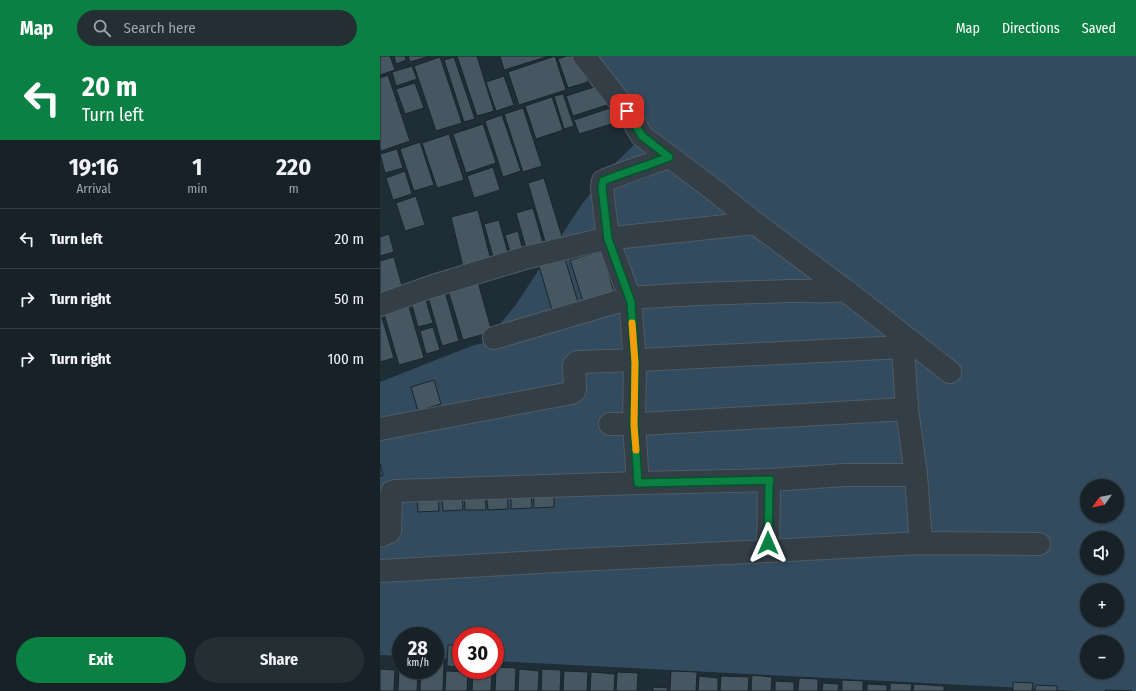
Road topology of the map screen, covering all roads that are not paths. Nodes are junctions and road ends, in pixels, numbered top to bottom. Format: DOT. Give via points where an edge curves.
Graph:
graph roads {
  1 [pos="584,56"];
  2 [pos="669,157"];
  3 [pos="755,223"];
  4 [pos="608,239"];
  5 [pos="845,290"];
  6 [pos="630,298"];
  7 [pos="380,305"];
  8 [pos="494,338"];
  9 [pos="905,343"];
  10 [pos="635,360"];
  11 [pos="950,372"];
  12 [pos="908,409"];
  13 [pos="610,424"];
  14 [pos="634,425"];
  15 [pos="380,429"];
  16 [pos="916,475"];
  17 [pos="770,480"];
  18 [pos="638,483"];
  19 [pos="380,536"];
  20 [pos="920,543"];
  21 [pos="1039,544"];
  22 [pos="768,551"];
  23 [pos="380,571"];
  1 -- 2 [label="street" via="627,111 642,136"];
  2 -- 3 [label="street"];
  2 -- 4 [label="street" via="603,181"];
  3 -- 4 [label="street"];
  3 -- 5 [label="street"];
  4 -- 6 [label="street"];
  4 -- 7 [label="street" via="525,258"];
  5 -- 6 [label="street"];
  5 -- 9 [label="street"];
  6 -- 8 [label="street"];
  6 -- 10 [label="street"];
  9 -- 10 [label="street"];
  9 -- 11 [label="street"];
  9 -- 12 [label="street"];
  10 -- 14 [label="street"];
  10 -- 15 [label="street" via="577,362 574,365 575,389 571,393"];
  12 -- 14 [label="street"];
  12 -- 16 [label="street"];
  13 -- 14 [label="street"];
  14 -- 18 [label="street"];
  16 -- 17 [label="street" via="845,475"];
  16 -- 20 [label="street"];
  17 -- 18 [label="street"];
  17 -- 22 [label="street"];
  18 -- 19 [label="street" via="395,490 391,495 390,531"];
  20 -- 21 [label="street"];
  20 -- 22 [label="street"];
  22 -- 23 [label="street"];
}
